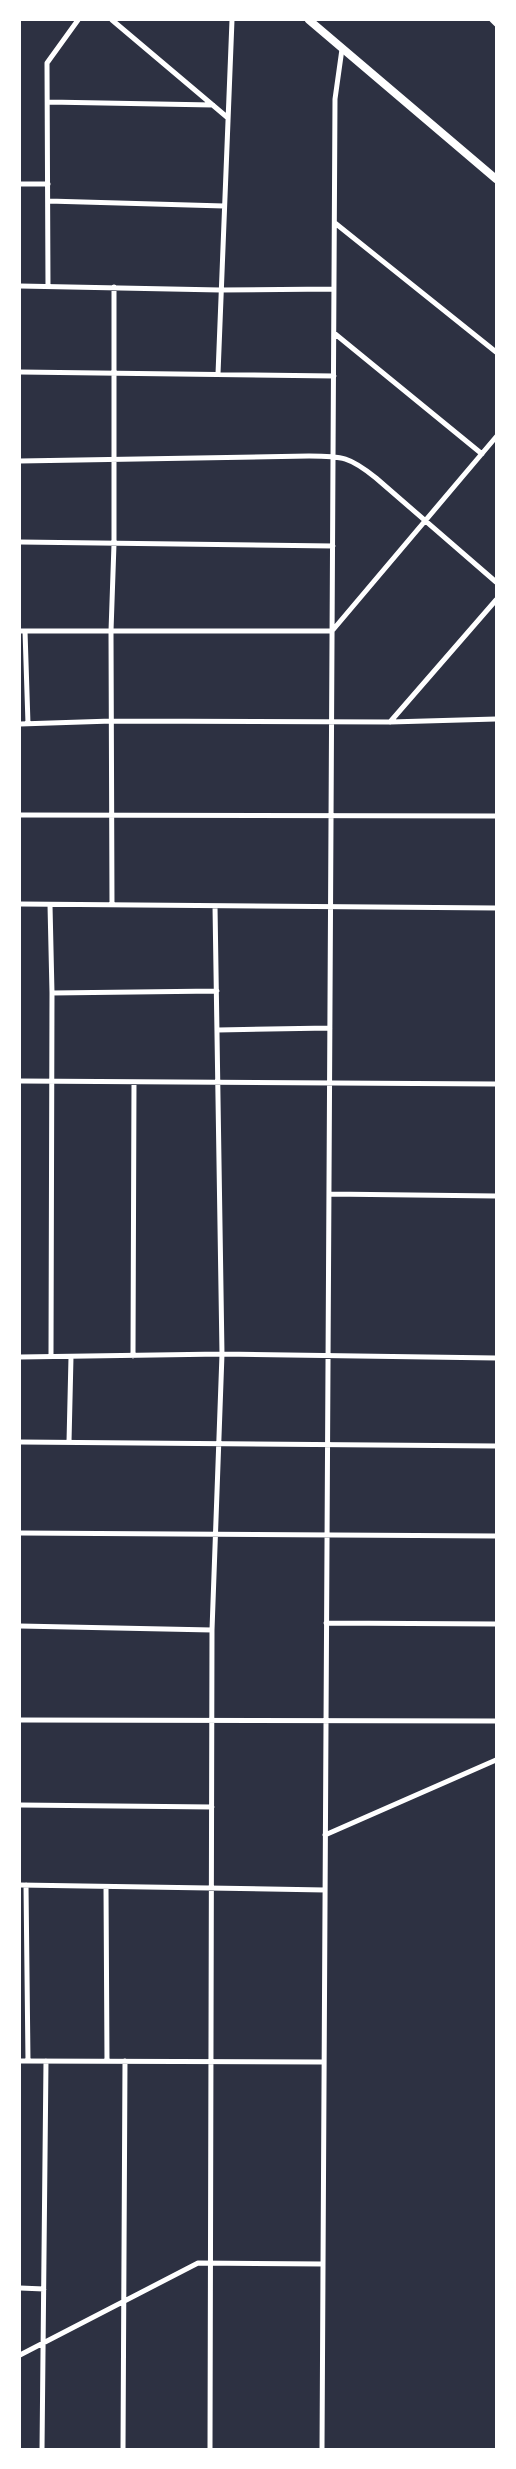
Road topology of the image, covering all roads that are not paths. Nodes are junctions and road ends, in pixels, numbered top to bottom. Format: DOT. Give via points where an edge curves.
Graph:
graph roads {
  1 [pos="78,20"];
  2 [pos="112,20"];
  3 [pos="232,20"];
  4 [pos="309,20"];
  5 [pos="492,20"];
  6 [pos="496,24"];
  7 [pos="342,49"];
  8 [pos="48,102"];
  9 [pos="213,105"];
  10 [pos="228,118"];
  11 [pos="496,179"];
  12 [pos="20,184"];
  13 [pos="48,184"];
  14 [pos="48,201"];
  15 [pos="224,206"];
  16 [pos="335,223"];
  17 [pos="20,286"];
  18 [pos="48,287"];
  19 [pos="114,287"];
  20 [pos="334,289"];
  21 [pos="220,290"];
  22 [pos="334,333"];
  23 [pos="496,352"];
  24 [pos="20,372"];
  25 [pos="114,374"];
  26 [pos="218,374"];
  27 [pos="334,376"];
  28 [pos="496,437"];
  29 [pos="482,454"];
  30 [pos="333,456"];
  31 [pos="114,459"];
  32 [pos="20,461"];
  33 [pos="426,521"];
  34 [pos="20,542"];
  35 [pos="114,544"];
  36 [pos="333,546"];
  37 [pos="496,582"];
  38 [pos="496,600"];
  39 [pos="22,631"];
  40 [pos="111,631"];
  41 [pos="332,631"];
  42 [pos="496,719"];
  43 [pos="112,721"];
  44 [pos="332,722"];
  45 [pos="390,722"];
  46 [pos="20,724"];
  47 [pos="28,724"];
  48 [pos="20,815"];
  49 [pos="112,815"];
  50 [pos="331,816"];
  51 [pos="496,816"];
  52 [pos="20,904"];
  53 [pos="50,904"];
  54 [pos="112,905"];
  55 [pos="215,906"];
  56 [pos="331,907"];
  57 [pos="496,908"];
  58 [pos="217,991"];
  59 [pos="52,993"];
  60 [pos="330,1028"];
  61 [pos="218,1030"];
  62 [pos="20,1081"];
  63 [pos="52,1082"];
  64 [pos="134,1082"];
  65 [pos="219,1083"];
  66 [pos="330,1084"];
  67 [pos="496,1084"];
  68 [pos="329,1194"];
  69 [pos="496,1196"];
  70 [pos="222,1354"];
  71 [pos="328,1355"];
  72 [pos="133,1356"];
  73 [pos="20,1357"];
  74 [pos="51,1357"];
  75 [pos="71,1357"];
  76 [pos="496,1358"];
  77 [pos="20,1442"];
  78 [pos="69,1442"];
  79 [pos="218,1443"];
  80 [pos="327,1445"];
  81 [pos="496,1446"];
  82 [pos="20,1533"];
  83 [pos="214,1533"];
  84 [pos="327,1535"];
  85 [pos="496,1536"];
  86 [pos="326,1623"];
  87 [pos="496,1624"];
  88 [pos="20,1626"];
  89 [pos="212,1630"];
  90 [pos="20,1720"];
  91 [pos="213,1720"];
  92 [pos="326,1721"];
  93 [pos="496,1721"];
  94 [pos="496,1760"];
  95 [pos="20,1804"];
  96 [pos="212,1806"];
  97 [pos="325,1835"];
  98 [pos="23,1885"];
  99 [pos="106,1887"];
  100 [pos="212,1888"];
  101 [pos="325,1890"];
  102 [pos="20,2061"];
  103 [pos="28,2061"];
  104 [pos="46,2061"];
  105 [pos="107,2061"];
  106 [pos="125,2061"];
  107 [pos="211,2062"];
  108 [pos="324,2062"];
  109 [pos="210,2263"];
  110 [pos="323,2264"];
  111 [pos="20,2288"];
  112 [pos="44,2289"];
  113 [pos="124,2300"];
  114 [pos="44,2343"];
  115 [pos="20,2355"];
  116 [pos="42,2450"];
  117 [pos="123,2450"];
  118 [pos="210,2450"];
  119 [pos="322,2450"];
  1 -- 8 [label="street" via="47,63"];
  2 -- 9 [label="street"];
  3 -- 10 [label="street"];
  4 -- 7 [label="main road"];
  5 -- 6 [label="street"];
  7 -- 11 [label="main road"];
  7 -- 16 [label="street" via="335,99"];
  8 -- 9 [label="street"];
  8 -- 13 [label="street"];
  9 -- 10 [label="street"];
  10 -- 15 [label="street"];
  12 -- 13 [label="street"];
  13 -- 14 [label="street"];
  14 -- 15 [label="street"];
  14 -- 18 [label="street"];
  15 -- 21 [label="street"];
  16 -- 20 [label="street"];
  16 -- 23 [label="street"];
  17 -- 18 [label="street"];
  18 -- 19 [label="street"];
  19 -- 21 [label="street"];
  19 -- 25 [label="street"];
  20 -- 21 [label="street"];
  20 -- 22 [label="street"];
  21 -- 26 [label="street"];
  22 -- 27 [label="street"];
  22 -- 29 [label="street"];
  24 -- 25 [label="street"];
  25 -- 26 [label="street"];
  25 -- 31 [label="street"];
  26 -- 27 [label="street"];
  27 -- 30 [label="street"];
  28 -- 29 [label="street"];
  29 -- 33 [label="street"];
  30 -- 31 [label="street"];
  30 -- 33 [label="street" via="357,463"];
  30 -- 36 [label="street"];
  31 -- 32 [label="street"];
  31 -- 35 [label="street"];
  33 -- 37 [label="street"];
  33 -- 41 [label="street"];
  34 -- 35 [label="street"];
  35 -- 36 [label="street"];
  35 -- 40 [label="street"];
  36 -- 41 [label="street"];
  38 -- 45 [label="street"];
  39 -- 40 [label="street"];
  39 -- 47 [label="street"];
  40 -- 41 [label="street"];
  40 -- 43 [label="street"];
  41 -- 44 [label="street"];
  42 -- 45 [label="street"];
  43 -- 44 [label="street"];
  43 -- 47 [label="street"];
  43 -- 49 [label="street"];
  44 -- 45 [label="street"];
  44 -- 50 [label="street"];
  46 -- 47 [label="street"];
  48 -- 49 [label="street"];
  49 -- 50 [label="street"];
  49 -- 54 [label="street"];
  50 -- 51 [label="street"];
  50 -- 56 [label="street"];
  52 -- 53 [label="street"];
  53 -- 54 [label="street"];
  53 -- 59 [label="street"];
  54 -- 55 [label="street"];
  55 -- 56 [label="street"];
  55 -- 58 [label="street"];
  56 -- 57 [label="street"];
  56 -- 60 [label="street"];
  58 -- 59 [label="street"];
  58 -- 61 [label="street"];
  59 -- 63 [label="street"];
  60 -- 61 [label="street"];
  60 -- 66 [label="street"];
  61 -- 65 [label="street"];
  62 -- 63 [label="street"];
  63 -- 64 [label="street"];
  63 -- 74 [label="street"];
  64 -- 65 [label="street"];
  64 -- 72 [label="street"];
  65 -- 66 [label="street"];
  65 -- 70 [label="street"];
  66 -- 67 [label="street"];
  66 -- 68 [label="street"];
  68 -- 69 [label="street"];
  68 -- 71 [label="street"];
  70 -- 71 [label="street"];
  70 -- 72 [label="street"];
  70 -- 79 [label="street"];
  71 -- 76 [label="street"];
  71 -- 80 [label="street"];
  72 -- 75 [label="street"];
  73 -- 74 [label="street"];
  74 -- 75 [label="street"];
  75 -- 78 [label="street"];
  77 -- 78 [label="street"];
  78 -- 79 [label="street"];
  79 -- 80 [label="street"];
  79 -- 83 [label="street"];
  80 -- 81 [label="street"];
  80 -- 84 [label="street"];
  82 -- 83 [label="street"];
  83 -- 84 [label="street"];
  83 -- 89 [label="street"];
  84 -- 85 [label="street"];
  84 -- 86 [label="street"];
  86 -- 87 [label="street"];
  86 -- 92 [label="street"];
  88 -- 89 [label="street"];
  89 -- 91 [label="street"];
  90 -- 91 [label="street"];
  91 -- 92 [label="street"];
  91 -- 96 [label="street"];
  92 -- 93 [label="street"];
  92 -- 97 [label="street"];
  94 -- 97 [label="street"];
  95 -- 96 [label="street"];
  96 -- 100 [label="street"];
  97 -- 101 [label="street"];
  98 -- 99 [label="street"];
  98 -- 103 [label="street"];
  99 -- 100 [label="street"];
  99 -- 105 [label="street"];
  100 -- 101 [label="street"];
  100 -- 107 [label="street"];
  101 -- 108 [label="street"];
  102 -- 103 [label="street"];
  103 -- 104 [label="street"];
  104 -- 105 [label="street"];
  104 -- 112 [label="street"];
  105 -- 106 [label="street"];
  106 -- 107 [label="street"];
  106 -- 113 [label="street"];
  107 -- 108 [label="street"];
  107 -- 109 [label="street"];
  108 -- 110 [label="street"];
  109 -- 110 [label="street"];
  109 -- 113 [label="street" via="198,2263"];
  109 -- 118 [label="street"];
  110 -- 119 [label="street"];
  111 -- 112 [label="street"];
  112 -- 114 [label="street"];
  113 -- 114 [label="street"];
  113 -- 117 [label="street"];
  114 -- 115 [label="street"];
  114 -- 116 [label="street"];
}
